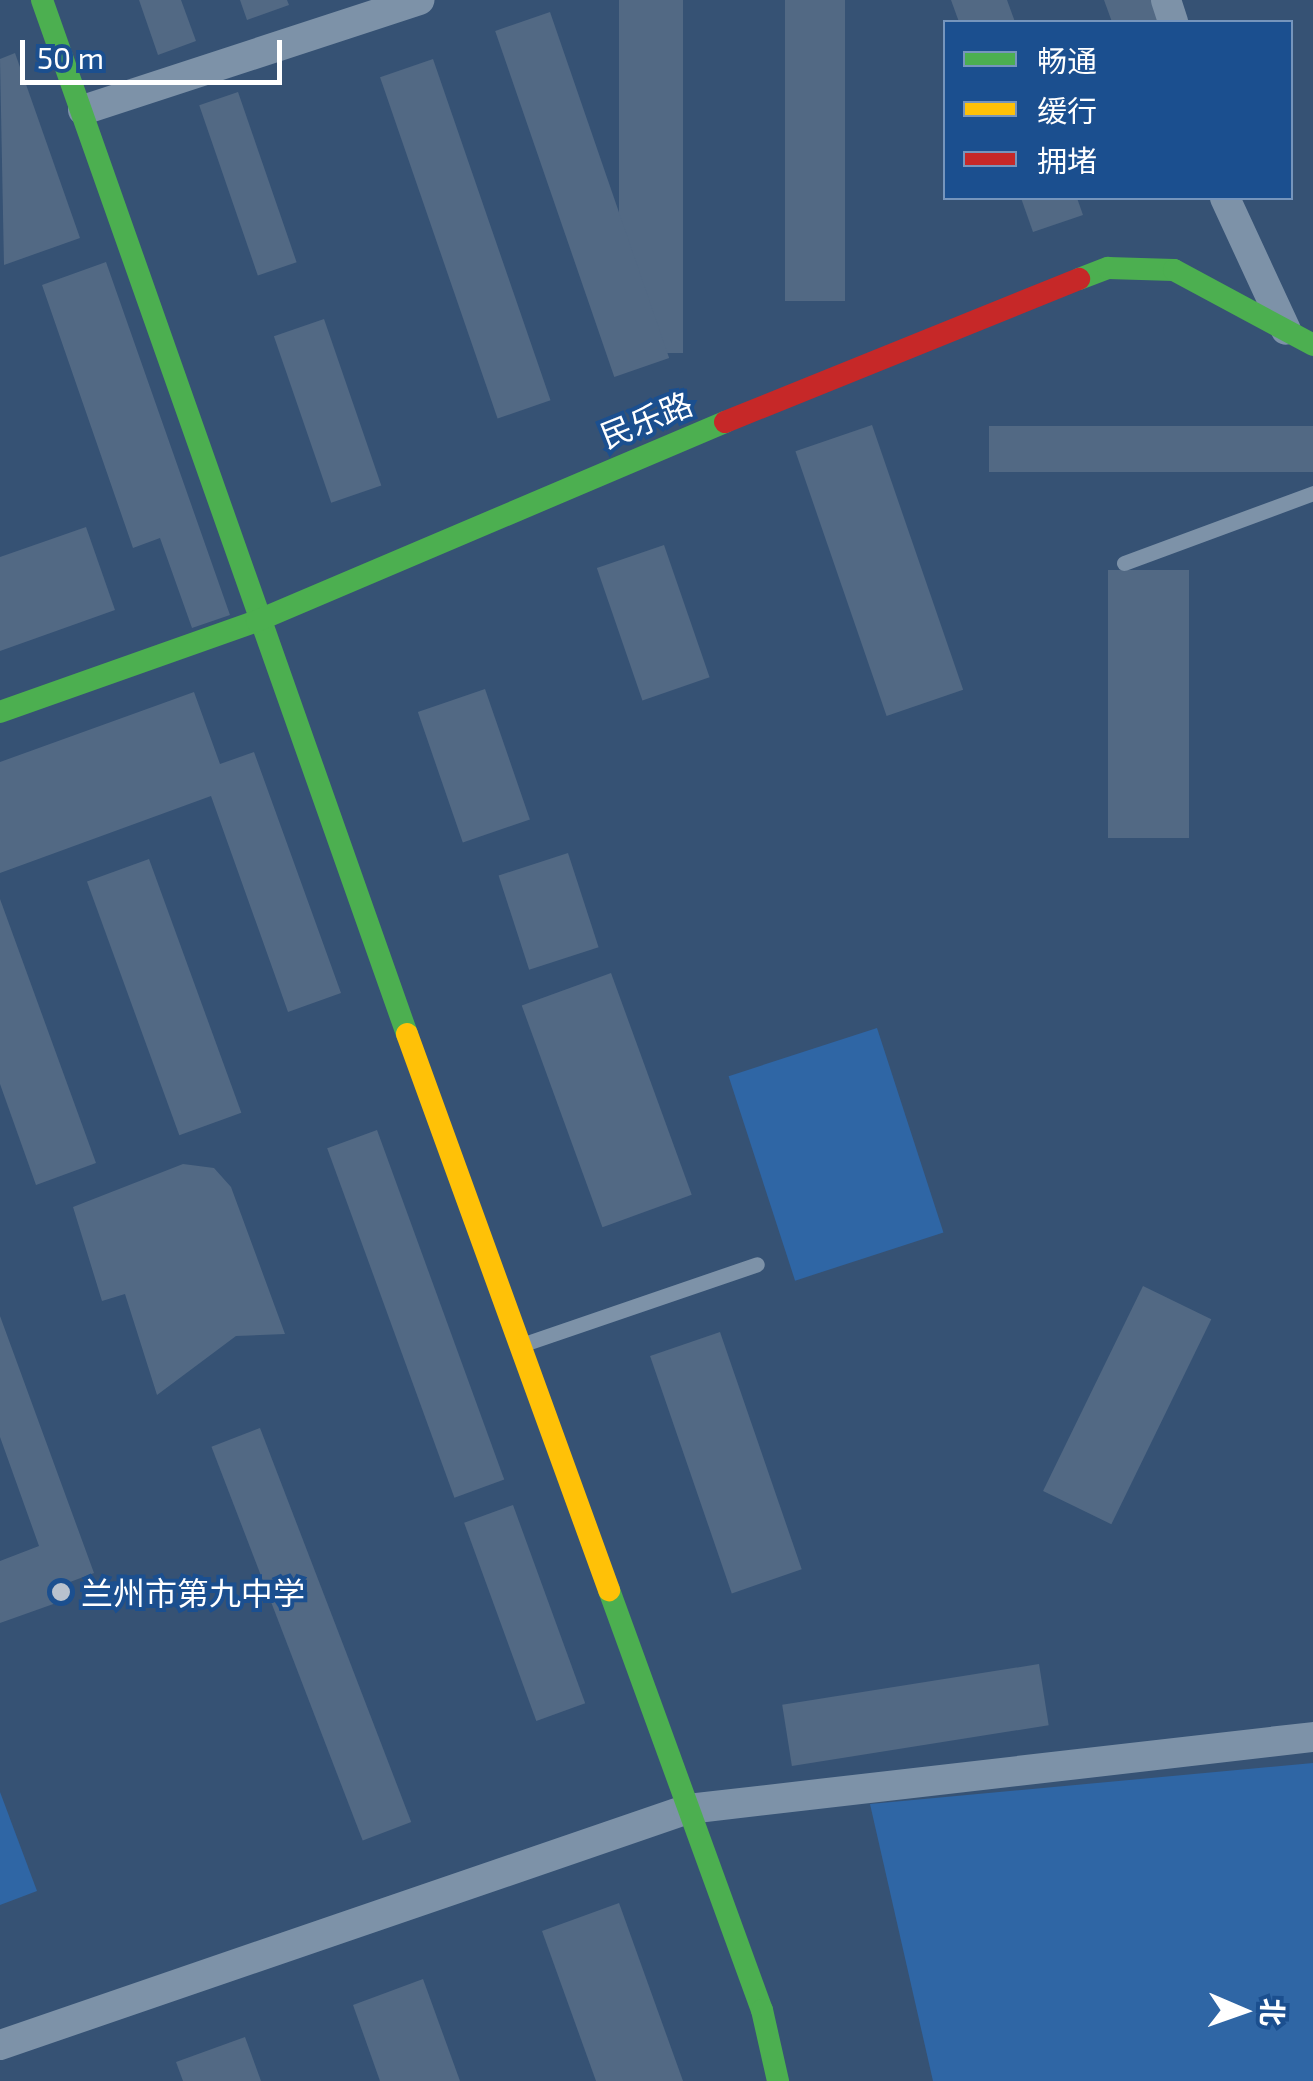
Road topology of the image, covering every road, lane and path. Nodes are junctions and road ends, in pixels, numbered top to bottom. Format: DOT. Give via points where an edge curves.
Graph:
graph roads {
  1 [pos="42,0"];
  2 [pos="420,0"];
  3 [pos="83,110"];
  4 [pos="1226,200"];
  5 [pos="1286,330"];
  6 [pos="1313,344"];
  7 [pos="1313,492"];
  8 [pos="1124,563"];
  9 [pos="257,621"];
  10 [pos="0,712"];
  11 [pos="757,1264"];
  12 [pos="520,1346"];
  13 [pos="1313,1738"];
  14 [pos="688,1809"];
  15 [pos="0,2045"];
  16 [pos="778,2081"];
  1 -- 3 [label="street"];
  2 -- 3 [label="street"];
  3 -- 9 [label="street"];
  4 -- 5 [label="street"];
  5 -- 6 [label="street, 民乐路"];
  5 -- 9 [label="street, 民乐路" via="1174,270 1108,268 422,545"];
  7 -- 8 [label="lane"];
  9 -- 10 [label="street, 民乐路"];
  9 -- 12 [label="street"];
  11 -- 12 [label="lane"];
  12 -- 14 [label="street"];
  13 -- 14 [label="street"];
  14 -- 15 [label="street"];
  14 -- 16 [label="street" via="762,2010"];
}
